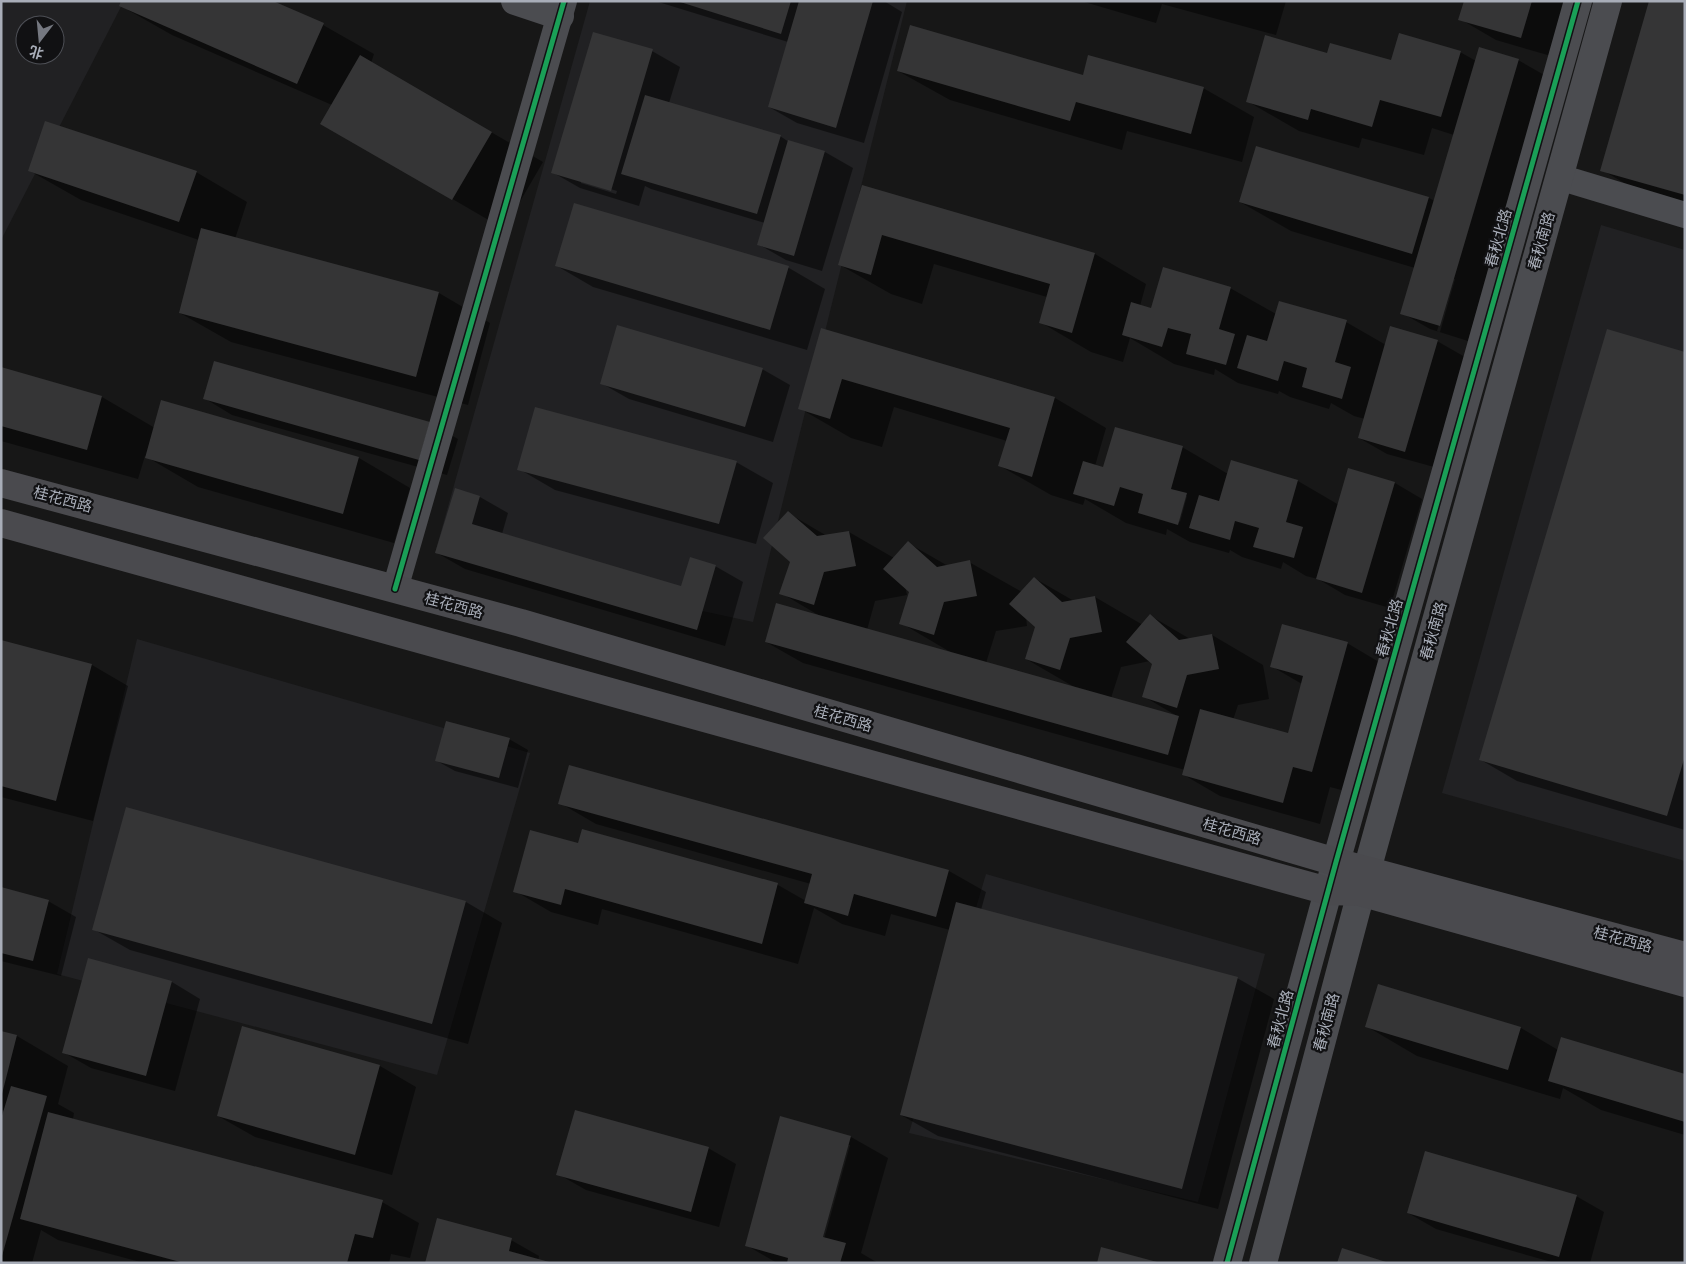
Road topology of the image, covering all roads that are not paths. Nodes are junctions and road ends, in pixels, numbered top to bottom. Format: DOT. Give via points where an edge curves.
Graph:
graph roads {
  1 [pos="515,1"];
  2 [pos="1578,1"];
  3 [pos="1608,1"];
  4 [pos="562,9"];
  5 [pos="1559,177"];
  6 [pos="1685,215"];
  7 [pos="1,482"];
  8 [pos="1,523"];
  9 [pos="395,589"];
  10 [pos="1336,862"];
  11 [pos="1364,881"];
  12 [pos="1328,891"];
  13 [pos="1685,956"];
  14 [pos="1685,983"];
  15 [pos="1227,1263"];
  16 [pos="1262,1263"];
  1 -- 4 [label="street"];
  2 -- 10 [label="street, 春秋北路"];
  3 -- 5 [label="street, 春秋南路"];
  4 -- 9 [label="street"];
  5 -- 6 [label="street"];
  5 -- 11 [label="street, 春秋南路"];
  7 -- 9 [label="main road, 桂花西路"];
  8 -- 12 [label="main road, 桂花西路"];
  9 -- 10 [label="main road, 桂花西路"];
  10 -- 11 [label="main road, 桂花西路"];
  10 -- 12 [label="street, 春秋北路"];
  11 -- 12 [label="main road, 桂花西路"];
  11 -- 13 [label="main road, 桂花西路"];
  11 -- 14 [label="main road, 桂花西路"];
  11 -- 16 [label="street, 春秋南路"];
  12 -- 15 [label="street, 春秋北路"];
}
